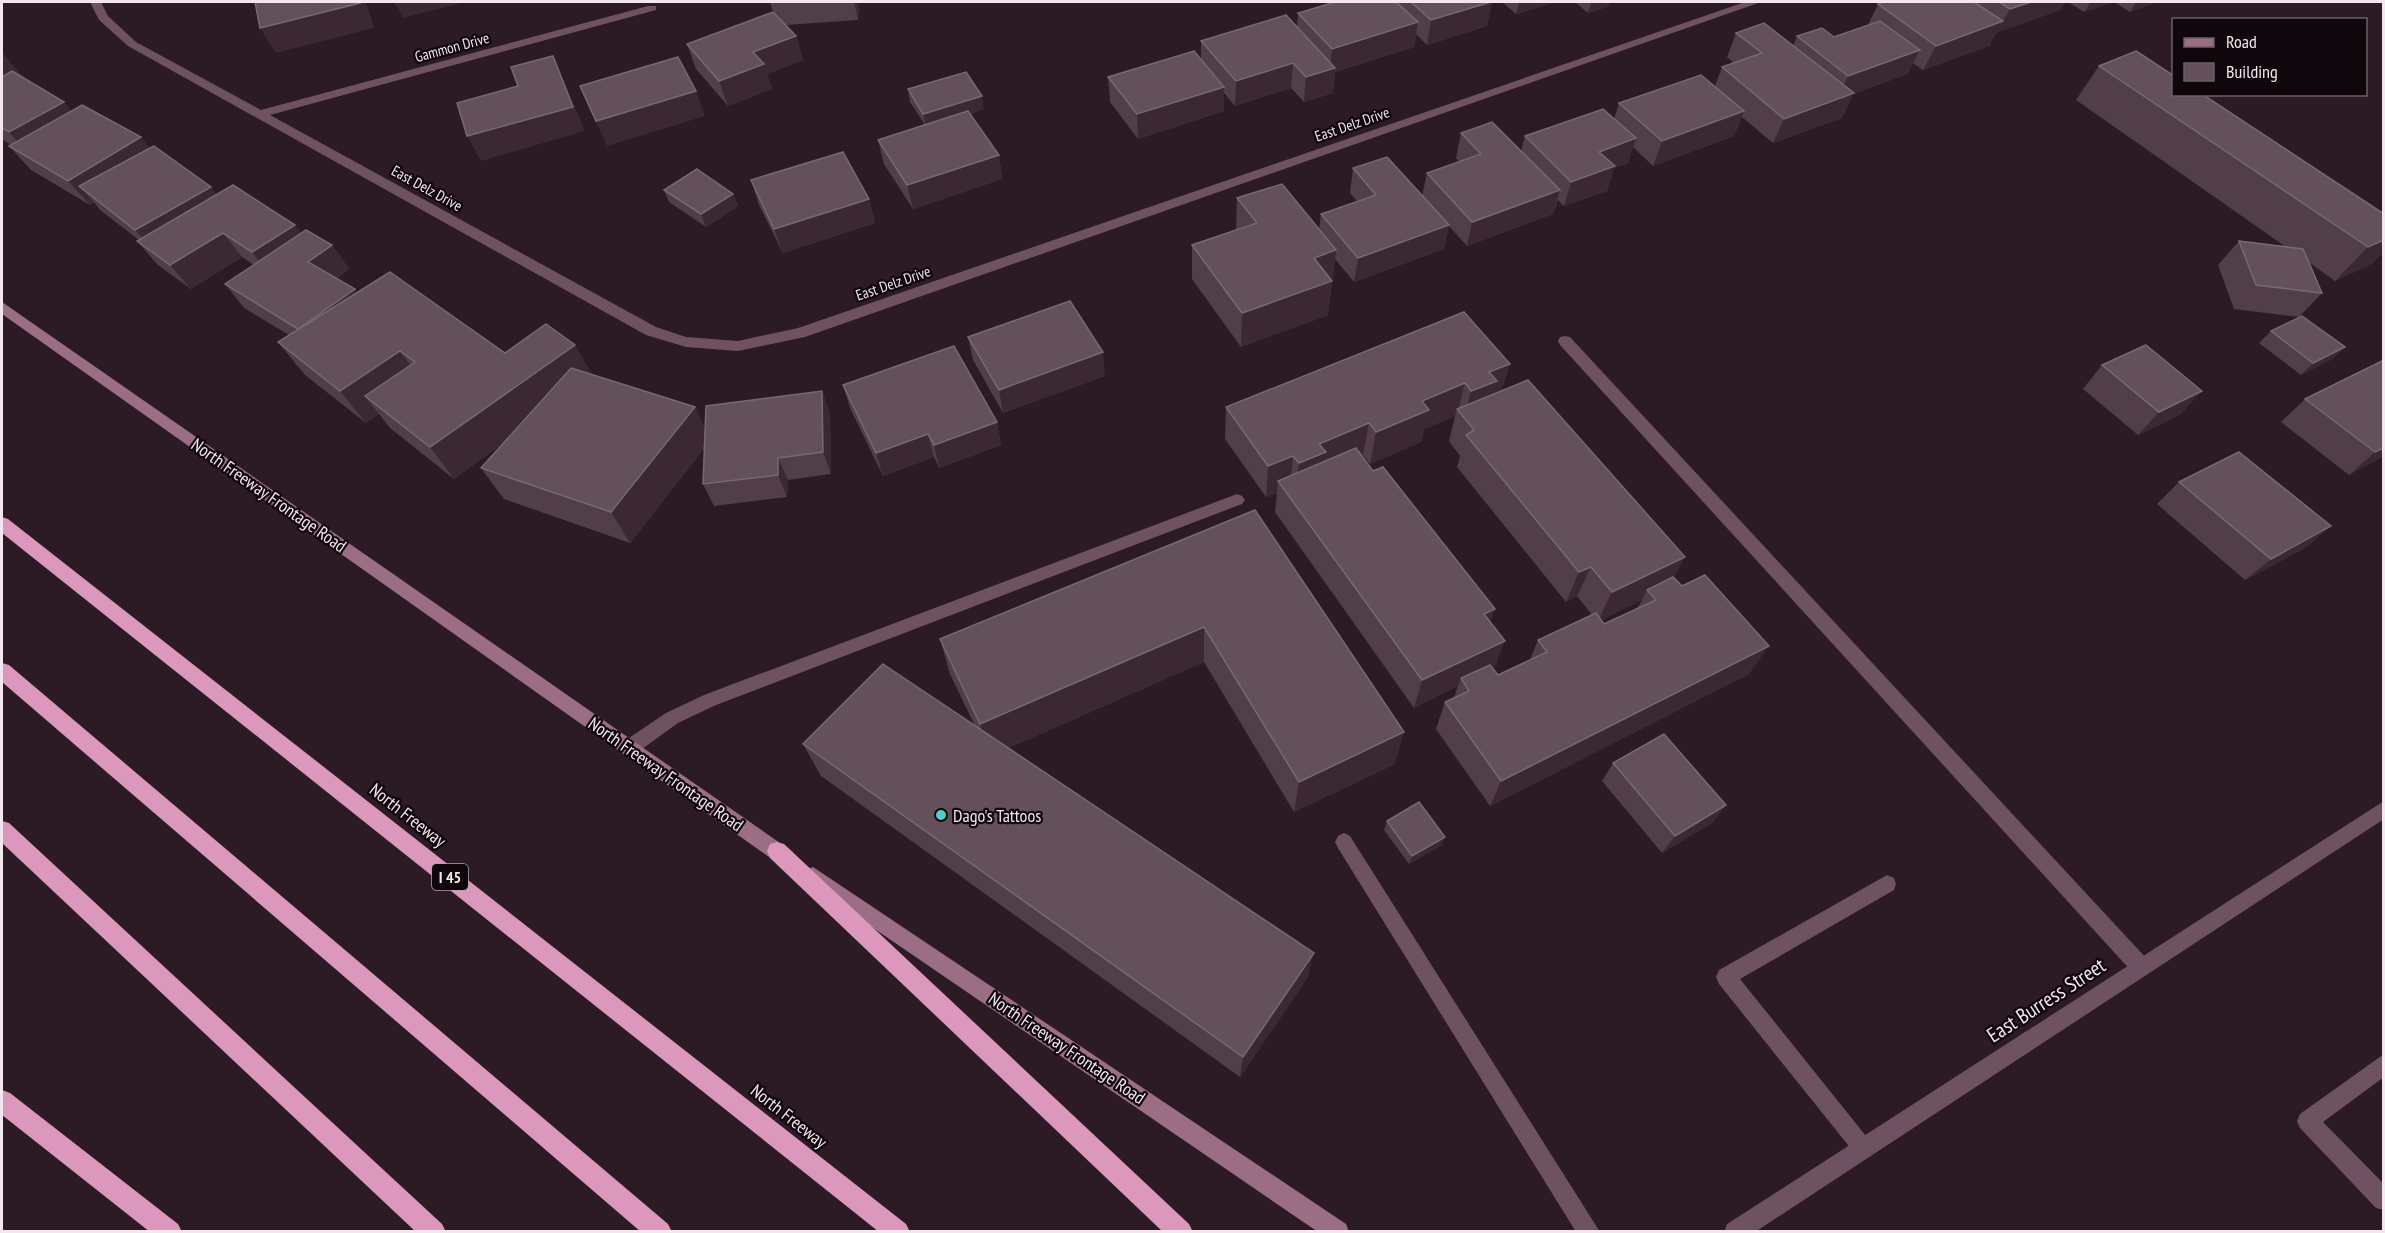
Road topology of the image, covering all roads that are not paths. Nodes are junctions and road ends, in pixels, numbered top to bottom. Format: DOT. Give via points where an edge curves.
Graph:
graph roads {
  1 [pos="96,2"];
  2 [pos="1755,2"];
  3 [pos="652,8"];
  4 [pos="260,114"];
  5 [pos="2,307"];
  6 [pos="1565,341"];
  7 [pos="1237,500"];
  8 [pos="2,524"];
  9 [pos="2,671"];
  10 [pos="629,748"];
  11 [pos="2384,809"];
  12 [pos="2,830"];
  13 [pos="1344,842"];
  14 [pos="777,851"];
  15 [pos="1887,884"];
  16 [pos="2140,966"];
  17 [pos="2384,1064"];
  18 [pos="2,1101"];
  19 [pos="1863,1148"];
  20 [pos="2384,1200"];
  21 [pos="170,1232"];
  22 [pos="434,1232"];
  23 [pos="660,1232"];
  24 [pos="898,1232"];
  25 [pos="1181,1232"];
  26 [pos="1338,1232"];
  27 [pos="1589,1232"];
  28 [pos="1735,1232"];
  1 -- 4 [label="street, East Delz Drive" via="103,18 132,44"];
  2 -- 4 [label="street, East Delz Drive" via="800,333 738,346 686,342 651,331"];
  3 -- 4 [label="street, Gammon Drive"];
  5 -- 10 [label="main road, North Freeway Frontage Road"];
  6 -- 16 [label="street"];
  7 -- 10 [label="street" via="710,700 672,718"];
  8 -- 24 [label="highway, North Freeway / I 45"];
  9 -- 23 [label="highway"];
  10 -- 14 [label="main road, North Freeway Frontage Road"];
  11 -- 16 [label="street, East Burress Street"];
  12 -- 22 [label="highway"];
  13 -- 27 [label="street"];
  14 -- 25 [label="highway"];
  14 -- 26 [label="main road, North Freeway Frontage Road"];
  15 -- 19 [label="street" via="1726,977"];
  16 -- 19 [label="street, East Burress Street"];
  17 -- 20 [label="street" via="2307,1121"];
  18 -- 21 [label="highway"];
  19 -- 28 [label="street, East Burress Street"];
}
